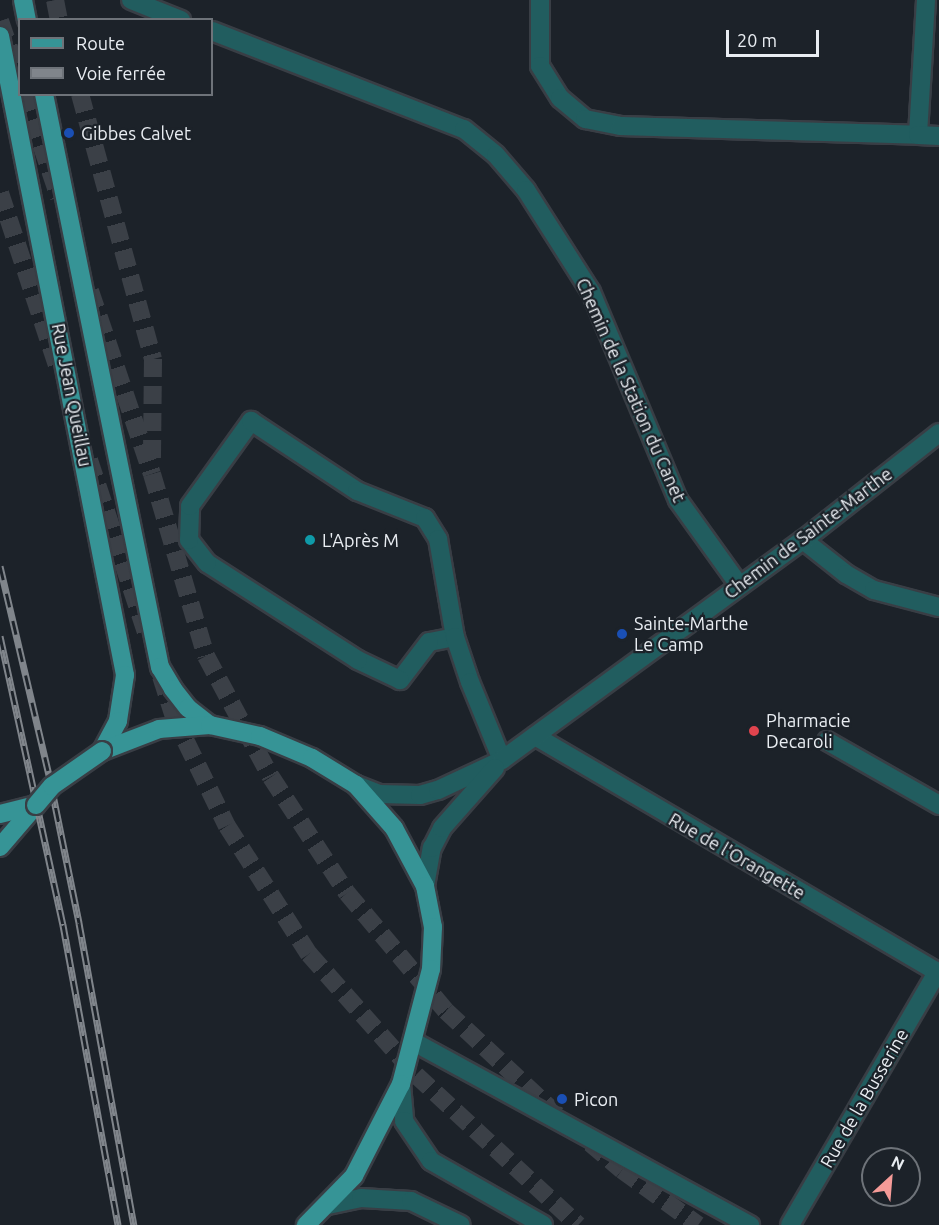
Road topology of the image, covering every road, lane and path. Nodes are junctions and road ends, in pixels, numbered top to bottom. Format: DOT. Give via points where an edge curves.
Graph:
graph roads {
  1 [pos="23,0"];
  2 [pos="131,0"];
  3 [pos="540,0"];
  4 [pos="926,0"];
  5 [pos="27,18"];
  6 [pos="176,18"];
  7 [pos="213,31"];
  8 [pos="0,36"];
  9 [pos="44,96"];
  10 [pos="918,135"];
  11 [pos="939,136"];
  12 [pos="939,433"];
  13 [pos="803,540"];
  14 [pos="739,585"];
  15 [pos="939,608"];
  16 [pos="456,637"];
  17 [pos="210,725"];
  18 [pos="535,736"];
  19 [pos="827,741"];
  20 [pos="102,752"];
  21 [pos="502,760"];
  22 [pos="356,785"];
  23 [pos="36,805"];
  24 [pos="939,805"];
  25 [pos="0,814"];
  26 [pos="0,847"];
  27 [pos="425,886"];
  28 [pos="938,972"];
  29 [pos="414,1042"];
  30 [pos="401,1084"];
  31 [pos="328,1205"];
  32 [pos="306,1225"];
  33 [pos="461,1225"];
  34 [pos="543,1225"];
  35 [pos="750,1225"];
  36 [pos="790,1225"];
  1 -- 5 [label="main road"];
  2 -- 6 [label="street"];
  3 -- 10 [label="street" via="540,66 560,98 585,119 621,126"];
  4 -- 10 [label="street"];
  7 -- 14 [label="street, Chemin de la Station du Canet" via="464,129 496,155 526,190 591,292 678,500"];
  8 -- 20 [label="main road, Rue Jean Queillau" via="125,675 118,721"];
  9 -- 17 [label="main road, Rue Jean Queillau" via="160,667 188,708"];
  10 -- 11 [label="street"];
  12 -- 13 [label="street, Chemin de Sainte-Marthe"];
  13 -- 14 [label="street, Chemin de Sainte-Marthe"];
  13 -- 15 [label="street" via="873,590"];
  14 -- 18 [label="street, Chemin de Sainte-Marthe"];
  16 -- 16 [label="street" via="438,539 424,518 357,491 252,421 190,507 189,540 207,563 358,660 400,680 429,642"];
  16 -- 21 [label="street"];
  17 -- 20 [label="main road" via="159,729"];
  17 -- 22 [label="main road" via="260,736 312,758"];
  18 -- 21 [label="street, Chemin de Sainte-Marthe"];
  18 -- 28 [label="street, Rue de l'Orangette"];
  19 -- 24 [label="street"];
  20 -- 23 [label="main road, bridge" via="52,786"];
  21 -- 22 [label="street, Chemin de Sainte-Marthe" via="420,795 380,794"];
  21 -- 27 [label="street, Chemin de Sainte-Marthe" via="442,828 432,848"];
  22 -- 27 [label="main road" via="394,828"];
  23 -- 25 [label="main road"];
  23 -- 26 [label="main road"];
  27 -- 29 [label="main road" via="433,927 431,969"];
  28 -- 36 [label="street, Rue de la Busserine"];
  29 -- 30 [label="main road"];
  29 -- 35 [label="street"];
  30 -- 31 [label="main road" via="354,1176"];
  30 -- 34 [label="street" via="404,1121 430,1161"];
  31 -- 32 [label="main road"];
  31 -- 33 [label="street" via="361,1198 411,1201"];
}
